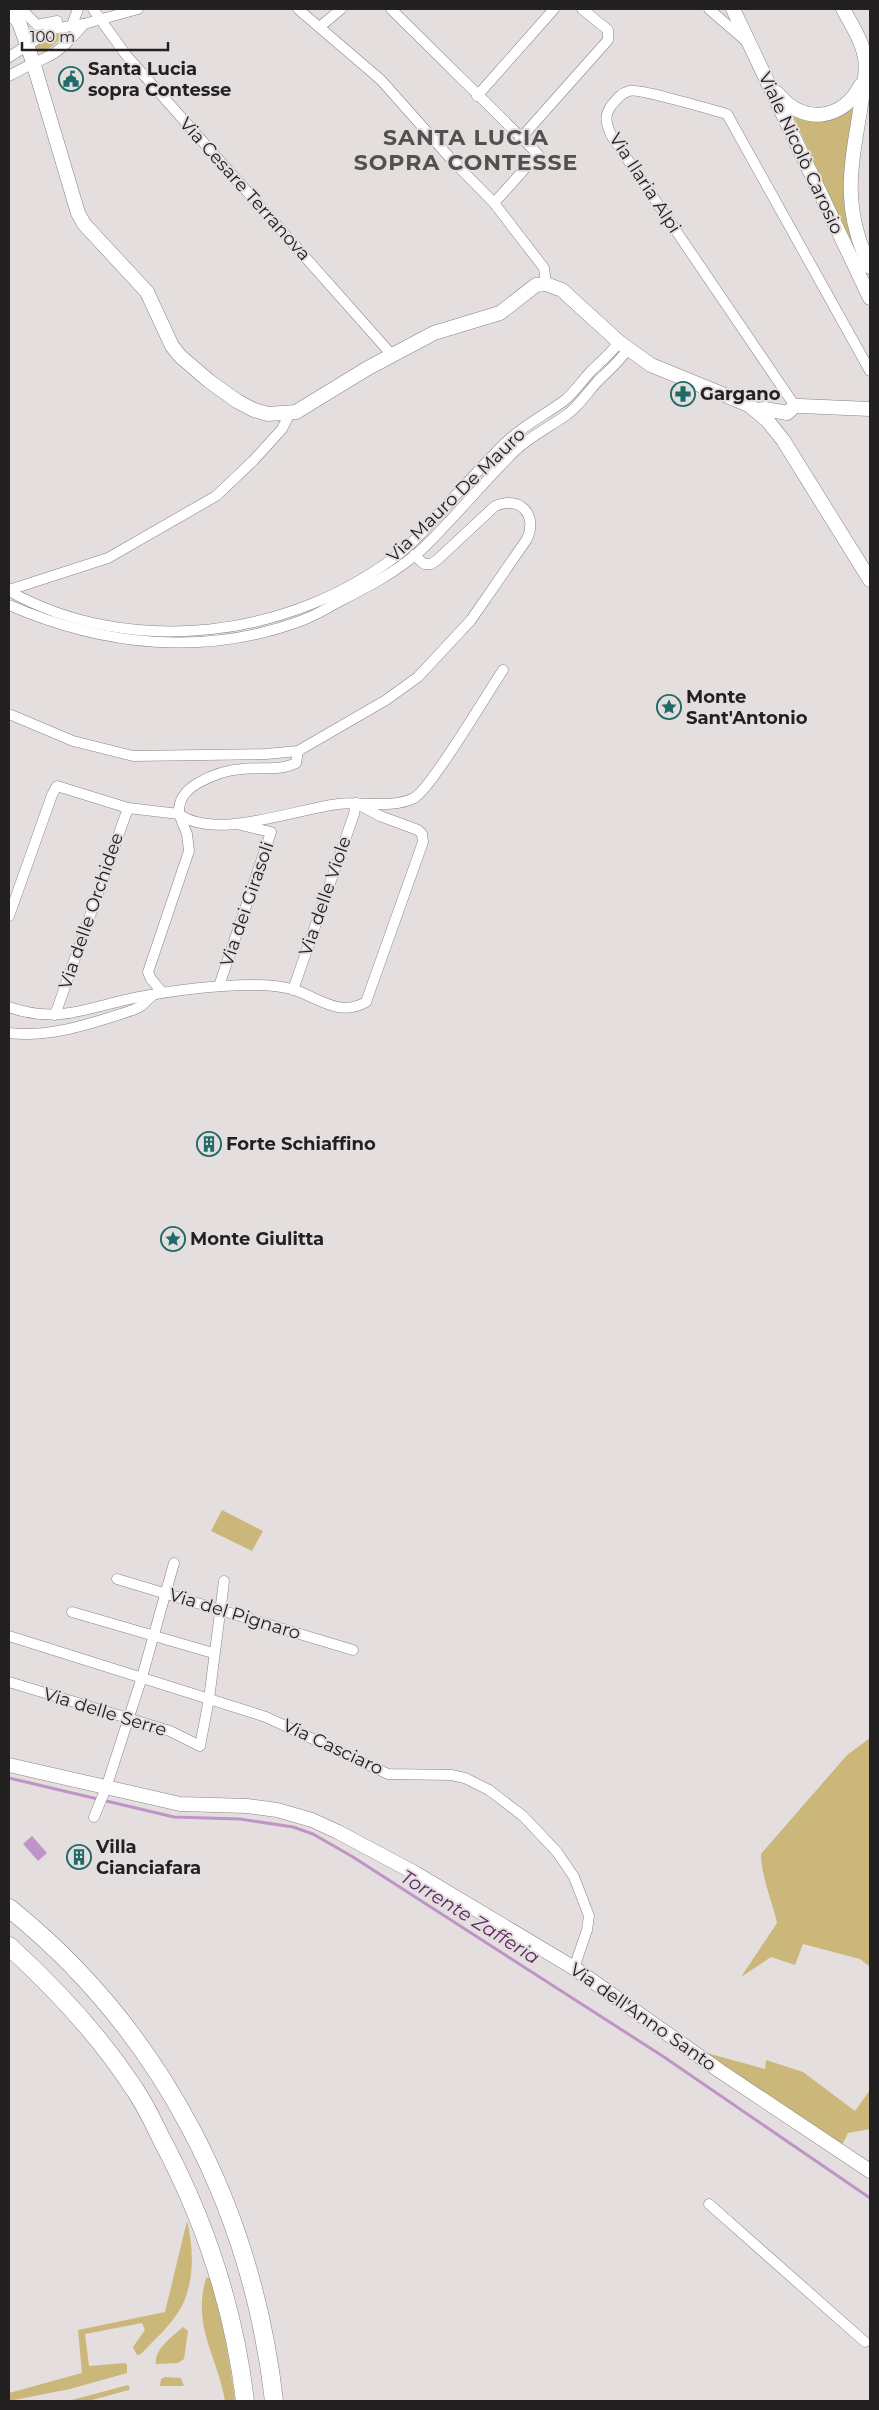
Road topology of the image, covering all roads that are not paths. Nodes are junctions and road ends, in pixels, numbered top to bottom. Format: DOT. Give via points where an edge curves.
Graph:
graph roads {
  1 [pos="21,9"];
  2 [pos="78,9"];
  3 [pos="93,9"];
  4 [pos="138,9"];
  5 [pos="298,9"];
  6 [pos="341,9"];
  7 [pos="391,9"];
  8 [pos="554,9"];
  9 [pos="582,9"];
  10 [pos="709,9"];
  11 [pos="733,9"];
  12 [pos="843,9"];
  13 [pos="9,11"];
  14 [pos="100,20"];
  15 [pos="77,24"];
  16 [pos="322,25"];
  17 [pos="750,44"];
  18 [pos="27,45"];
  19 [pos="9,57"];
  20 [pos="34,62"];
  21 [pos="9,76"];
  22 [pos="864,78"];
  23 [pos="767,81"];
  24 [pos="477,96"];
  25 [pos="520,139"];
  26 [pos="494,203"];
  27 [pos="870,267"];
  28 [pos="546,284"];
  29 [pos="870,298"];
  30 [pos="624,346"];
  31 [pos="392,355"];
  32 [pos="870,371"];
  33 [pos="795,406"];
  34 [pos="870,409"];
  35 [pos="757,410"];
  36 [pos="290,413"];
  37 [pos="414,555"];
  38 [pos="870,580"];
  39 [pos="9,590"];
  40 [pos="9,605"];
  41 [pos="503,670"];
  42 [pos="9,714"];
  43 [pos="298,751"];
  44 [pos="356,803"];
  45 [pos="128,808"];
  46 [pos="179,814"];
  47 [pos="231,823"];
  48 [pos="9,916"];
  49 [pos="219,986"];
  50 [pos="294,990"];
  51 [pos="158,993"];
  52 [pos="9,1007"];
  53 [pos="55,1015"];
  54 [pos="9,1033"];
  55 [pos="174,1563"];
  56 [pos="118,1579"];
  57 [pos="224,1581"];
  58 [pos="166,1593"];
  59 [pos="220,1609"];
  60 [pos="72,1612"];
  61 [pos="153,1635"];
  62 [pos="9,1636"];
  63 [pos="353,1650"];
  64 [pos="213,1654"];
  65 [pos="142,1677"];
  66 [pos="9,1682"];
  67 [pos="209,1699"];
  68 [pos="128,1718"];
  69 [pos="9,1765"];
  70 [pos="105,1790"];
  71 [pos="96,1813"];
  72 [pos="9,1908"];
  73 [pos="9,1946"];
  74 [pos="574,1968"];
  75 [pos="870,2171"];
  76 [pos="709,2204"];
  77 [pos="865,2342"];
  78 [pos="245,2401"];
  79 [pos="274,2401"];
  1 -- 15 [label="street" via="37,25 65,20"];
  2 -- 15 [label="street"];
  3 -- 14 [label="street, Via Cesare Terranova"];
  4 -- 14 [label="street"];
  5 -- 26 [label="street" via="381,80 450,159"];
  6 -- 16 [label="street"];
  7 -- 24 [label="street"];
  8 -- 24 [label="street"];
  9 -- 25 [label="street" via="608,30 608,40"];
  10 -- 17 [label="street"];
  11 -- 17 [label="street, Viale Nicolò Carosio"];
  12 -- 22 [label="street, Viale Nicolò Carosio" via="862,48"];
  13 -- 18 [label="street" via="18,22"];
  14 -- 15 [label="street"];
  14 -- 31 [label="street, Via Cesare Terranova" via="126,55"];
  15 -- 18 [label="street" via="53,28"];
  15 -- 20 [label="street" via="72,38 46,58"];
  17 -- 23 [label="street, Viale Nicolò Carosio"];
  18 -- 19 [label="street"];
  18 -- 20 [label="street"];
  20 -- 21 [label="street"];
  20 -- 36 [label="street" via="78,213 93,235 147,292 172,346 209,381 238,402 268,414"];
  22 -- 23 [label="street" via="855,95 842,108 815,115 788,106"];
  22 -- 27 [label="street, Viale Nicolò Carosio" via="850,200 858,240"];
  23 -- 29 [label="street, Viale Nicolò Carosio"];
  24 -- 25 [label="street"];
  25 -- 26 [label="street" via="538,154"];
  26 -- 28 [label="street" via="544,268"];
  28 -- 30 [label="street" via="562,290"];
  28 -- 31 [label="street" via="536,285 500,313 441,330"];
  30 -- 35 [label="street" via="663,372"];
  30 -- 37 [label="street, Via Mauro De Mauro" via="618,364 578,406 518,448"];
  30 -- 39 [label="street, Via Mauro De Mauro" via="594,369 567,398 506,443 402,552 353,584 290,612 216,630 124,628 66,615"];
  31 -- 36 [label="street" via="304,408"];
  32 -- 33 [label="street, Via Ilaria Alpi" via="727,114 642,92 626,92 607,112 611,135"];
  33 -- 34 [label="street"];
  33 -- 35 [label="street" via="787,414"];
  35 -- 38 [label="street" via="783,440"];
  36 -- 39 [label="street" via="282,429 216,496 108,558"];
  37 -- 40 [label="street, Via Mauro De Mauro" via="379,581 304,620 244,637 220,640 178,643 109,638 45,621"];
  37 -- 43 [label="street" via="424,564 431,564 501,503 514,503 530,517 532,524 527,539 487,600 418,677 392,696"];
  41 -- 44 [label="street" via="434,776 414,798 378,806"];
  42 -- 43 [label="street" via="72,741 133,756"];
  43 -- 46 [label="street" via="296,763 289,766 214,774 187,790 178,804"];
  44 -- 47 [label="street"];
  44 -- 50 [label="street, Via delle Viole"];
  44 -- 50 [label="street" via="418,830 423,842 366,1002 355,1008 341,1009"];
  45 -- 46 [label="street"];
  45 -- 48 [label="street" via="57,786"];
  45 -- 53 [label="street, Via delle Orchidee"];
  46 -- 47 [label="street" via="189,821"];
  46 -- 51 [label="street" via="190,851 148,972"];
  47 -- 49 [label="street, Via dei Girasoli" via="271,832"];
  49 -- 50 [label="street" via="253,985"];
  49 -- 51 [label="street"];
  51 -- 53 [label="street" via="72,1014"];
  51 -- 54 [label="street" via="133,1010 62,1031"];
  52 -- 53 [label="street"];
  55 -- 58 [label="street"];
  56 -- 58 [label="street, Via del Pignaro"];
  57 -- 59 [label="street"];
  58 -- 59 [label="street, Via del Pignaro"];
  58 -- 61 [label="street"];
  59 -- 63 [label="street, Via del Pignaro"];
  59 -- 64 [label="street"];
  60 -- 61 [label="street"];
  61 -- 64 [label="street"];
  61 -- 65 [label="street"];
  62 -- 65 [label="street, Via Casciaro"];
  64 -- 67 [label="street"];
  65 -- 67 [label="street, Via Casciaro"];
  65 -- 68 [label="street"];
  66 -- 68 [label="street, Via delle Serre"];
  67 -- 68 [label="street, Via delle Serre" via="200,1746 170,1731"];
  67 -- 74 [label="street, Via Casciaro" via="278,1721 383,1772 392,1775 451,1775 470,1780 498,1796 523,1816 557,1852 584,1898 589,1922"];
  68 -- 70 [label="street"];
  69 -- 70 [label="street, Via dell'Anno Santo"];
  70 -- 71 [label="street"];
  70 -- 74 [label="street, Via dell'Anno Santo" via="180,1804 263,1807 312,1820 415,1873"];
  72 -- 79 [label="highway" via="73,1968 125,2026 159,2074 195,2135 227,2206 246,2259 264,2329"];
  73 -- 78 [label="highway" via="42,1975 100,2041 136,2092 162,2139 198,2214 218,2270 236,2334"];
  74 -- 75 [label="street, Via dell'Anno Santo"];
  76 -- 77 [label="street"];
}
